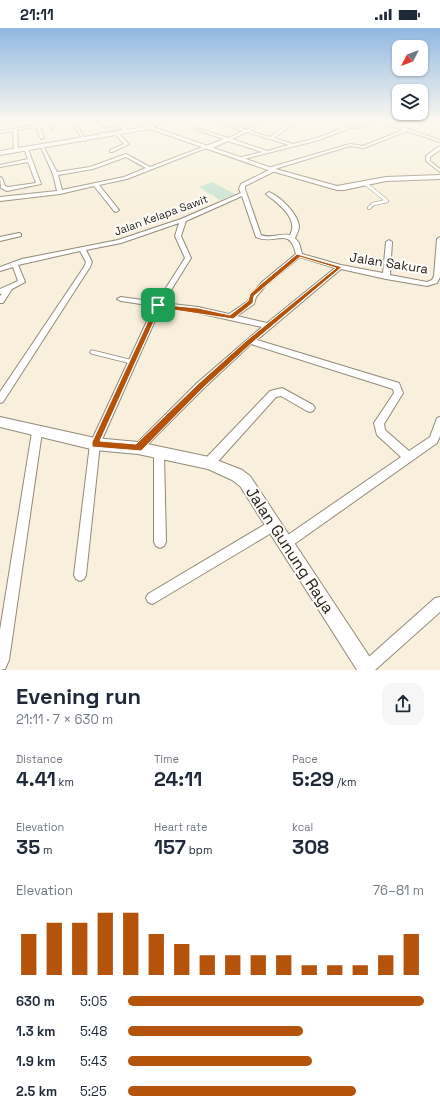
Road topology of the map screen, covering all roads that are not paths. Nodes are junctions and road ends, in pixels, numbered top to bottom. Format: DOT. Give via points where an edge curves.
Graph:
graph roads {
  1 [pos="16,150"];
  2 [pos="26,150"];
  3 [pos="43,150"];
  4 [pos="202,150"];
  5 [pos="213,150"];
  6 [pos="260,150"];
  7 [pos="274,150"];
  8 [pos="337,150"];
  9 [pos="437,150"];
  10 [pos="266,152"];
  11 [pos="0,153"];
  12 [pos="240,159"];
  13 [pos="30,160"];
  14 [pos="0,166"];
  15 [pos="434,166"];
  16 [pos="440,166"];
  17 [pos="150,169"];
  18 [pos="271,170"];
  19 [pos="440,171"];
  20 [pos="55,174"];
  21 [pos="440,177"];
  22 [pos="0,178"];
  23 [pos="366,184"];
  24 [pos="96,185"];
  25 [pos="60,192"];
  26 [pos="244,193"];
  27 [pos="269,194"];
  28 [pos="0,199"];
  29 [pos="369,208"];
  30 [pos="116,210"];
  31 [pos="183,220"];
  32 [pos="19,235"];
  33 [pos="292,238"];
  34 [pos="0,239"];
  35 [pos="389,242"];
  36 [pos="440,242"];
  37 [pos="82,249"];
  38 [pos="299,255"];
  39 [pos="15,264"];
  40 [pos="340,267"];
  41 [pos="0,269"];
  42 [pos="386,278"];
  43 [pos="9,289"];
  44 [pos="0,292"];
  45 [pos="121,299"];
  46 [pos="0,301"];
  47 [pos="158,305"];
  48 [pos="231,317"];
  49 [pos="268,326"];
  50 [pos="250,341"];
  51 [pos="92,352"];
  52 [pos="133,362"];
  53 [pos="0,399"];
  54 [pos="310,408"];
  55 [pos="440,421"];
  56 [pos="0,422"];
  57 [pos="36,432"];
  58 [pos="95,444"];
  59 [pos="138,448"];
  60 [pos="159,454"];
  61 [pos="408,457"];
  62 [pos="209,464"];
  63 [pos="274,525"];
  64 [pos="160,542"];
  65 [pos="286,543"];
  66 [pos="80,575"];
  67 [pos="152,598"];
  68 [pos="440,603"];
  69 [pos="1,661"];
  70 [pos="366,669"];
  1 -- 11 [label="street"];
  2 -- 13 [label="street"];
  3 -- 20 [label="street"];
  4 -- 17 [label="street"];
  5 -- 12 [label="street"];
  6 -- 10 [label="street"];
  7 -- 10 [label="street"];
  8 -- 18 [label="street"];
  9 -- 15 [label="street" via="428,157 428,161"];
  10 -- 12 [label="street"];
  12 -- 18 [label="street"];
  13 -- 14 [label="street"];
  13 -- 22 [label="street" via="39,184 7,189 3,188"];
  15 -- 16 [label="street"];
  15 -- 19 [label="street"];
  17 -- 20 [label="street" via="126,155 99,166"];
  17 -- 24 [label="street"];
  18 -- 23 [label="street" via="337,188"];
  18 -- 26 [label="street" via="243,185"];
  20 -- 25 [label="street"];
  21 -- 23 [label="street" via="393,178"];
  23 -- 29 [label="lane" via="387,201 373,204"];
  24 -- 25 [label="street"];
  24 -- 30 [label="street"];
  25 -- 28 [label="street"];
  26 -- 31 [label="street, Jalan Kelapa Sawit"];
  26 -- 33 [label="street" via="258,236 264,239 282,236"];
  27 -- 33 [label="street" via="281,202 297,225 297,233"];
  31 -- 37 [label="street, Jalan Kelapa Sawit" via="119,242"];
  31 -- 47 [label="street" via="178,236 188,258"];
  32 -- 34 [label="street"];
  33 -- 38 [label="street"];
  35 -- 42 [label="street"];
  36 -- 42 [label="street, Jalan Sakura" via="435,281 427,284"];
  37 -- 39 [label="street, Jalan Kelapa Sawit"];
  37 -- 53 [label="street" via="89,262 87,267"];
  38 -- 40 [label="street, Jalan Sakura"];
  38 -- 48 [label="street" via="263,285 252,296 251,302"];
  39 -- 41 [label="street, Jalan Kelapa Sawit"];
  39 -- 43 [label="street" via="22,282"];
  40 -- 42 [label="street, Jalan Sakura"];
  40 -- 49 [label="street"];
  43 -- 44 [label="street"];
  43 -- 46 [label="street"];
  45 -- 47 [label="street"];
  47 -- 48 [label="street"];
  47 -- 52 [label="street"];
  48 -- 49 [label="street"];
  49 -- 50 [label="street"];
  50 -- 59 [label="street" via="200,386"];
  50 -- 61 [label="street" via="396,386 399,393 378,428"];
  51 -- 52 [label="lane"];
  52 -- 58 [label="street"];
  54 -- 62 [label="street" via="282,392 273,394"];
  55 -- 61 [label="street" via="434,440"];
  56 -- 57 [label="street, Jalan Gunung Raya"];
  57 -- 58 [label="street, Jalan Gunung Raya"];
  57 -- 69 [label="street"];
  58 -- 59 [label="street, Jalan Gunung Raya"];
  58 -- 66 [label="street"];
  59 -- 60 [label="street, Jalan Gunung Raya"];
  60 -- 62 [label="street, Jalan Gunung Raya"];
  60 -- 64 [label="street"];
  61 -- 65 [label="street"];
  62 -- 63 [label="street, Jalan Gunung Raya" via="237,474 245,481"];
  63 -- 65 [label="street, Jalan Gunung Raya"];
  63 -- 67 [label="street"];
  65 -- 70 [label="street, Jalan Gunung Raya"];
  68 -- 70 [label="street"];
}
